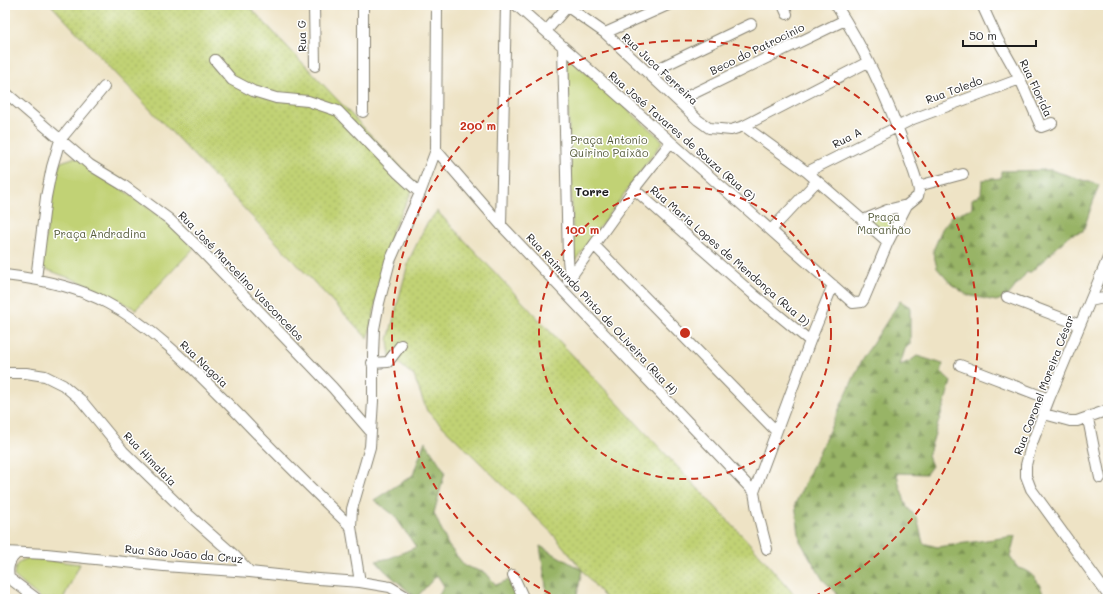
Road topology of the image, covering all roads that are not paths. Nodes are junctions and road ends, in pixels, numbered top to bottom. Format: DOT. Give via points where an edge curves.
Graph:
graph roads {
  1 [pos="314,5"];
  2 [pos="363,5"];
  3 [pos="437,5"];
  4 [pos="506,5"];
  5 [pos="516,5"];
  6 [pos="668,5"];
  7 [pos="836,5"];
  8 [pos="982,5"];
  9 [pos="566,6"];
  10 [pos="845,20"];
  11 [pos="751,24"];
  12 [pos="546,31"];
  13 [pos="604,33"];
  14 [pos="563,47"];
  15 [pos="215,60"];
  16 [pos="868,62"];
  17 [pos="315,66"];
  18 [pos="649,73"];
  19 [pos="1020,79"];
  20 [pos="104,87"];
  21 [pos="5,92"];
  22 [pos="678,101"];
  23 [pos="363,112"];
  24 [pos="1052,123"];
  25 [pos="744,126"];
  26 [pos="897,126"];
  27 [pos="60,140"];
  28 [pos="671,142"];
  29 [pos="436,150"];
  30 [pos="807,172"];
  31 [pos="963,174"];
  32 [pos="817,181"];
  33 [pos="918,186"];
  34 [pos="634,189"];
  35 [pos="420,193"];
  36 [pos="911,203"];
  37 [pos="863,220"];
  38 [pos="501,225"];
  39 [pos="771,230"];
  40 [pos="888,242"];
  41 [pos="594,245"];
  42 [pos="1108,258"];
  43 [pos="5,275"];
  44 [pos="36,279"];
  45 [pos="570,279"];
  46 [pos="833,285"];
  47 [pos="562,289"];
  48 [pos="1007,297"];
  49 [pos="1108,297"];
  50 [pos="1090,301"];
  51 [pos="1080,325"];
  52 [pos="810,342"];
  53 [pos="401,345"];
  54 [pos="372,363"];
  55 [pos="960,365"];
  56 [pos="5,373"];
  57 [pos="1049,399"];
  58 [pos="1108,410"];
  59 [pos="1044,414"];
  60 [pos="1088,418"];
  61 [pos="776,431"];
  62 [pos="371,432"];
  63 [pos="1100,478"];
  64 [pos="754,492"];
  65 [pos="351,527"];
  66 [pos="767,549"];
  67 [pos="5,552"];
  68 [pos="17,553"];
  69 [pos="250,572"];
  70 [pos="513,576"];
  71 [pos="7,577"];
  72 [pos="360,582"];
  73 [pos="1108,595"];
  74 [pos="37,599"];
  75 [pos="410,599"];
  76 [pos="524,599"];
  1 -- 17 [label="street, Rua G"];
  2 -- 23 [label="street"];
  3 -- 29 [label="street"];
  4 -- 38 [label="street"];
  5 -- 12 [label="street, Rua José Tavares de Souza (Rua G)"];
  6 -- 13 [label="street"];
  7 -- 10 [label="street"];
  8 -- 19 [label="street, Rua Florida"];
  9 -- 12 [label="street"];
  9 -- 13 [label="street, Rua Juca Ferreira"];
  10 -- 16 [label="street"];
  10 -- 22 [label="street, Beco do Patrocinio"];
  11 -- 18 [label="street"];
  12 -- 14 [label="street, Rua José Tavares de Souza (Rua G)"];
  13 -- 18 [label="street, Rua Juca Ferreira"];
  14 -- 28 [label="street, Rua José Tavares de Souza (Rua G)"];
  14 -- 45 [label="street"];
  15 -- 35 [label="street" via="232,80 253,91 276,98 308,101 338,111"];
  16 -- 25 [label="street, Rua Juca Ferreira"];
  16 -- 26 [label="street"];
  18 -- 22 [label="street, Rua Juca Ferreira"];
  19 -- 24 [label="street, Rua Florida" via="1041,127"];
  19 -- 26 [label="street, Rua Toledo"];
  20 -- 27 [label="street"];
  21 -- 27 [label="street, Rua José Marcelino Vasconcelos"];
  22 -- 25 [label="street, Rua Juca Ferreira" via="709,128 731,130"];
  25 -- 30 [label="street"];
  26 -- 30 [label="street, Rua A"];
  26 -- 33 [label="street"];
  27 -- 44 [label="street" via="48,190"];
  27 -- 62 [label="street, Rua José Marcelino Vasconcelos" via="90,165 142,198 184,233 333,388"];
  28 -- 34 [label="street"];
  28 -- 39 [label="street, Rua José Tavares de Souza (Rua G)"];
  29 -- 35 [label="street"];
  29 -- 38 [label="street, Rua Raimundo Pinto de OLiveira (Rua H)"];
  30 -- 32 [label="street"];
  31 -- 33 [label="street"];
  32 -- 37 [label="street"];
  32 -- 39 [label="street"];
  33 -- 36 [label="street" via="918,196"];
  34 -- 41 [label="street"];
  34 -- 52 [label="street, Rua Maria Lopes de Mendonça (Rua D)"];
  35 -- 54 [label="street" via="390,262 375,322"];
  36 -- 37 [label="street"];
  36 -- 40 [label="street"];
  37 -- 40 [label="street"];
  38 -- 47 [label="street, Rua Raimundo Pinto de OLiveira (Rua H)"];
  39 -- 46 [label="street, Rua José Tavares de Souza (Rua G)"];
  40 -- 46 [label="street, Rua José Tavares de Souza (Rua G)" via="862,302 853,303"];
  41 -- 45 [label="street"];
  41 -- 61 [label="street"];
  42 -- 50 [label="street, Rua Coronel Moreira César"];
  43 -- 44 [label="street, Rua Nagoia"];
  44 -- 65 [label="street, Rua Nagoia" via="105,302 152,332 190,366"];
  45 -- 47 [label="street"];
  46 -- 52 [label="street"];
  47 -- 64 [label="street, Rua Raimundo Pinto de OLiveira (Rua H)"];
  48 -- 51 [label="street"];
  49 -- 50 [label="street"];
  50 -- 51 [label="street, Rua Coronel Moreira César"];
  51 -- 57 [label="street, Rua Coronel Moreira César"];
  52 -- 61 [label="street"];
  53 -- 54 [label="street" via="388,362"];
  54 -- 62 [label="street"];
  55 -- 57 [label="street"];
  56 -- 69 [label="street, Rua Himalaia" via="45,376 63,385 81,400 123,451"];
  57 -- 59 [label="street, Rua Coronel Moreira César"];
  58 -- 60 [label="street"];
  59 -- 60 [label="street" via="1070,421"];
  59 -- 73 [label="street, Rua Coronel Moreira César" via="1026,465 1030,489"];
  60 -- 63 [label="street"];
  61 -- 64 [label="street"];
  62 -- 65 [label="street" via="366,462 352,509"];
  64 -- 66 [label="street"];
  65 -- 72 [label="street"];
  67 -- 68 [label="street, Rua São João da Cruz"];
  68 -- 69 [label="street, Rua São João da Cruz"];
  68 -- 71 [label="street" via="8,565"];
  69 -- 72 [label="street, Rua São João da Cruz"];
  70 -- 76 [label="street"];
  71 -- 74 [label="street"];
  72 -- 75 [label="street, Rua São João da Cruz" via="390,587"];
}
